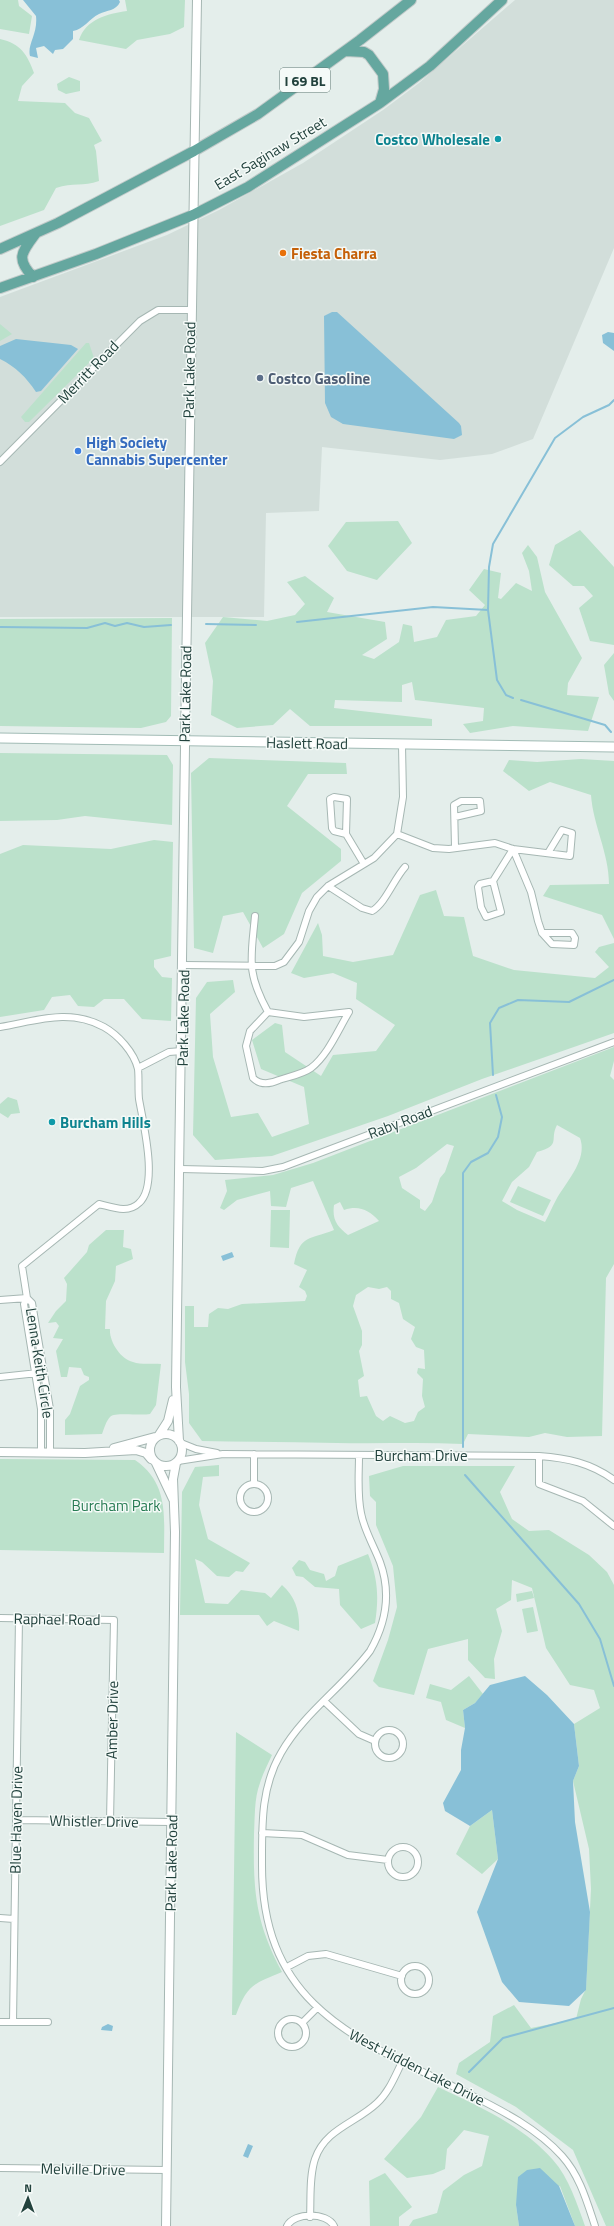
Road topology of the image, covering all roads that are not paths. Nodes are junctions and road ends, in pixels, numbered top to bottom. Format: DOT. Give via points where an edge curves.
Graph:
graph roads {
  1 [pos="197,0"];
  2 [pos="411,0"];
  3 [pos="502,0"];
  4 [pos="346,51"];
  5 [pos="380,103"];
  6 [pos="194,151"];
  7 [pos="192,215"];
  8 [pos="36,233"];
  9 [pos="0,249"];
  10 [pos="33,277"];
  11 [pos="0,288"];
  12 [pos="190,310"];
  13 [pos="0,462"];
  14 [pos="0,738"];
  15 [pos="184,742"];
  16 [pos="402,745"];
  17 [pos="614,747"];
  18 [pos="455,817"];
  19 [pos="346,834"];
  20 [pos="397,834"];
  21 [pos="455,847"];
  22 [pos="513,849"];
  23 [pos="548,853"];
  24 [pos="364,864"];
  25 [pos="405,867"];
  26 [pos="493,881"];
  27 [pos="328,886"];
  28 [pos="255,916"];
  29 [pos="542,933"];
  30 [pos="184,965"];
  31 [pos="250,967"];
  32 [pos="268,1012"];
  33 [pos="0,1027"];
  34 [pos="614,1042"];
  35 [pos="182,1051"];
  36 [pos="138,1068"];
  37 [pos="180,1168"];
  38 [pos="27,1298"];
  39 [pos="0,1300"];
  40 [pos="44,1373"];
  41 [pos="36,1374"];
  42 [pos="0,1377"];
  43 [pos="176,1388"];
  44 [pos="157,1436"];
  45 [pos="180,1442"];
  46 [pos="104,1451"];
  47 [pos="0,1452"];
  48 [pos="46,1452"];
  49 [pos="223,1454"];
  50 [pos="254,1454"];
  51 [pos="359,1455"];
  52 [pos="539,1456"];
  53 [pos="154,1461"];
  54 [pos="177,1462"];
  55 [pos="614,1480"];
  56 [pos="254,1484"];
  57 [pos="174,1501"];
  58 [pos="614,1526"];
  59 [pos="0,1618"];
  60 [pos="19,1618"];
  61 [pos="114,1620"];
  62 [pos="324,1701"];
  63 [pos="375,1741"];
  64 [pos="17,1820"];
  65 [pos="110,1821"];
  66 [pos="171,1822"];
  67 [pos="262,1833"];
  68 [pos="388,1860"];
  69 [pos="0,1918"];
  70 [pos="14,1919"];
  71 [pos="287,1967"];
  72 [pos="402,1976"];
  73 [pos="317,2008"];
  74 [pos="0,2022"];
  75 [pos="13,2022"];
  76 [pos="48,2022"];
  77 [pos="302,2023"];
  78 [pos="402,2062"];
  79 [pos="0,2168"];
  80 [pos="167,2170"];
  81 [pos="310,2217"];
  82 [pos="166,2226"];
  83 [pos="287,2226"];
  84 [pos="334,2226"];
  85 [pos="595,2226"];
  1 -- 6 [label="street, Park Lake Road"];
  2 -- 4 [label="main road, I 69 BL"];
  3 -- 5 [label="main road, East Saginaw Street" via="430,66"];
  4 -- 5 [label="main road" via="364,52 383,74 384,89"];
  4 -- 6 [label="main road, I 69 BL" via="258,114"];
  5 -- 7 [label="main road, East Saginaw Street" via="248,187"];
  6 -- 7 [label="street, Park Lake Road"];
  6 -- 8 [label="main road, I 69 BL"];
  7 -- 10 [label="main road, East Saginaw Street"];
  7 -- 12 [label="street, Park Lake Road"];
  8 -- 9 [label="main road, I 69 BL"];
  8 -- 10 [label="main road" via="21,258 22,264"];
  10 -- 11 [label="main road, East Saginaw Street"];
  12 -- 13 [label="street, Merritt Road" via="158,310 140,321"];
  12 -- 15 [label="street, Park Lake Road"];
  14 -- 15 [label="main road, Haslett Road"];
  15 -- 16 [label="main road, Haslett Road"];
  15 -- 30 [label="street, Park Lake Road"];
  16 -- 17 [label="main road, Haslett Road"];
  16 -- 20 [label="street" via="403,797"];
  18 -- 21 [label="street"];
  19 -- 19 [label="street" via="347,799 334,797 330,799 332,828"];
  19 -- 24 [label="street"];
  20 -- 21 [label="street" via="433,848"];
  20 -- 24 [label="street" via="374,858"];
  21 -- 22 [label="street" via="495,843"];
  22 -- 23 [label="street"];
  22 -- 26 [label="street"];
  22 -- 29 [label="street" via="528,881"];
  23 -- 23 [label="street" via="570,856 572,833 562,830"];
  24 -- 27 [label="street"];
  25 -- 27 [label="street" via="390,886 380,907 372,911 362,908"];
  26 -- 26 [label="street" via="480,884 478,887 486,917 501,912"];
  27 -- 31 [label="street" via="317,897 299,942 284,962 274,966"];
  28 -- 31 [label="street"];
  29 -- 29 [label="street" via="552,944 574,945 575,938 572,933"];
  30 -- 31 [label="street"];
  30 -- 35 [label="street, Park Lake Road"];
  31 -- 32 [label="street" via="253,982"];
  32 -- 32 [label="street" via="304,1017 349,1012 328,1048 310,1068 271,1083 264,1083 257,1082 254,1078 246,1046 250,1031"];
  33 -- 36 [label="street, Lenna Keith Circle" via="61,1017 75,1016 89,1020 104,1027 121,1040"];
  34 -- 37 [label="street, Raby Road" via="283,1166 263,1171"];
  35 -- 36 [label="street" via="169,1052"];
  35 -- 37 [label="street, Park Lake Road"];
  36 -- 38 [label="street, Lenna Keith Circle" via="148,1152 147,1188 144,1198 132,1208 99,1204 22,1266"];
  37 -- 43 [label="street, Park Lake Road"];
  38 -- 39 [label="street, Lenna Keith Circle"];
  38 -- 40 [label="street, Lenna Keith Circle" via="32,1303"];
  38 -- 41 [label="street, Lenna Keith Circle" via="24,1304"];
  40 -- 41 [label="street"];
  40 -- 48 [label="street, Lenna Keith Circle" via="50,1409"];
  41 -- 42 [label="street"];
  41 -- 48 [label="street, Lenna Keith Circle"];
  43 -- 44 [label="street, Park Lake Road" via="168,1421"];
  43 -- 45 [label="street, Park Lake Road"];
  44 -- 45 [label="street" via="170,1434"];
  44 -- 46 [label="street"];
  44 -- 53 [label="street" via="149,1448"];
  45 -- 49 [label="street, Burcham Drive" via="196,1449"];
  45 -- 54 [label="street" via="182,1453"];
  46 -- 48 [label="street"];
  46 -- 53 [label="street" via="141,1451"];
  47 -- 48 [label="street"];
  49 -- 50 [label="street, Burcham Drive"];
  49 -- 54 [label="street, Burcham Drive"];
  50 -- 51 [label="street, Burcham Drive"];
  50 -- 56 [label="street"];
  51 -- 52 [label="street, Burcham Drive"];
  51 -- 62 [label="street, West Hidden Lake Drive" via="360,1507 363,1522 383,1571 386,1608 382,1626 370,1651"];
  52 -- 55 [label="street, Burcham Drive" via="582,1463"];
  52 -- 58 [label="street" via="540,1484 583,1501"];
  53 -- 54 [label="street" via="164,1466"];
  53 -- 57 [label="street, Park Lake Road"];
  54 -- 57 [label="street, Park Lake Road" via="173,1479"];
  56 -- 56 [label="street" via="245,1487 240,1494 241,1504 252,1512 260,1510 268,1499 266,1491"];
  57 -- 66 [label="street, Park Lake Road"];
  59 -- 60 [label="street, Raphael Road"];
  60 -- 61 [label="street, Raphael Road"];
  60 -- 64 [label="street, Blue Haven Drive"];
  61 -- 65 [label="street, Amber Drive"];
  62 -- 63 [label="street" via="360,1734"];
  62 -- 67 [label="street, West Hidden Lake Drive" via="292,1737 276,1762 264,1800"];
  63 -- 63 [label="street" via="378,1753 388,1758 398,1755 403,1745 400,1734 390,1729 380,1732"];
  64 -- 65 [label="street, Whistler Drive"];
  64 -- 70 [label="street, Blue Haven Drive"];
  65 -- 66 [label="street, Whistler Drive"];
  66 -- 80 [label="street, Park Lake Road"];
  67 -- 68 [label="street" via="302,1835 348,1855"];
  67 -- 71 [label="street, West Hidden Lake Drive" via="262,1884 265,1909 272,1934"];
  68 -- 68 [label="street" via="391,1871 400,1877 411,1874 417,1865 415,1854 405,1848 394,1850"];
  69 -- 70 [label="street"];
  70 -- 75 [label="street, Blue Haven Drive"];
  71 -- 72 [label="street" via="308,1956 326,1954"];
  71 -- 73 [label="street, West Hidden Lake Drive"];
  72 -- 72 [label="street" via="403,1987 411,1993 422,1992 429,1984 428,1973 419,1966 408,1968"];
  73 -- 77 [label="street"];
  73 -- 78 [label="street, West Hidden Lake Drive" via="353,2036"];
  74 -- 75 [label="street"];
  75 -- 76 [label="street"];
  77 -- 77 [label="street" via="292,2019 282,2023 278,2033 282,2043 292,2047 302,2043 306,2033"];
  78 -- 81 [label="street" via="388,2090 378,2102 333,2132 321,2146 312,2173"];
  78 -- 85 [label="street, West Hidden Lake Drive" via="497,2108 562,2155 579,2181"];
  79 -- 80 [label="street, Melville Drive"];
  80 -- 82 [label="street, Park Lake Road"];
  81 -- 83 [label="street" via="294,2218"];
  81 -- 84 [label="street" via="324,2217"];
}
